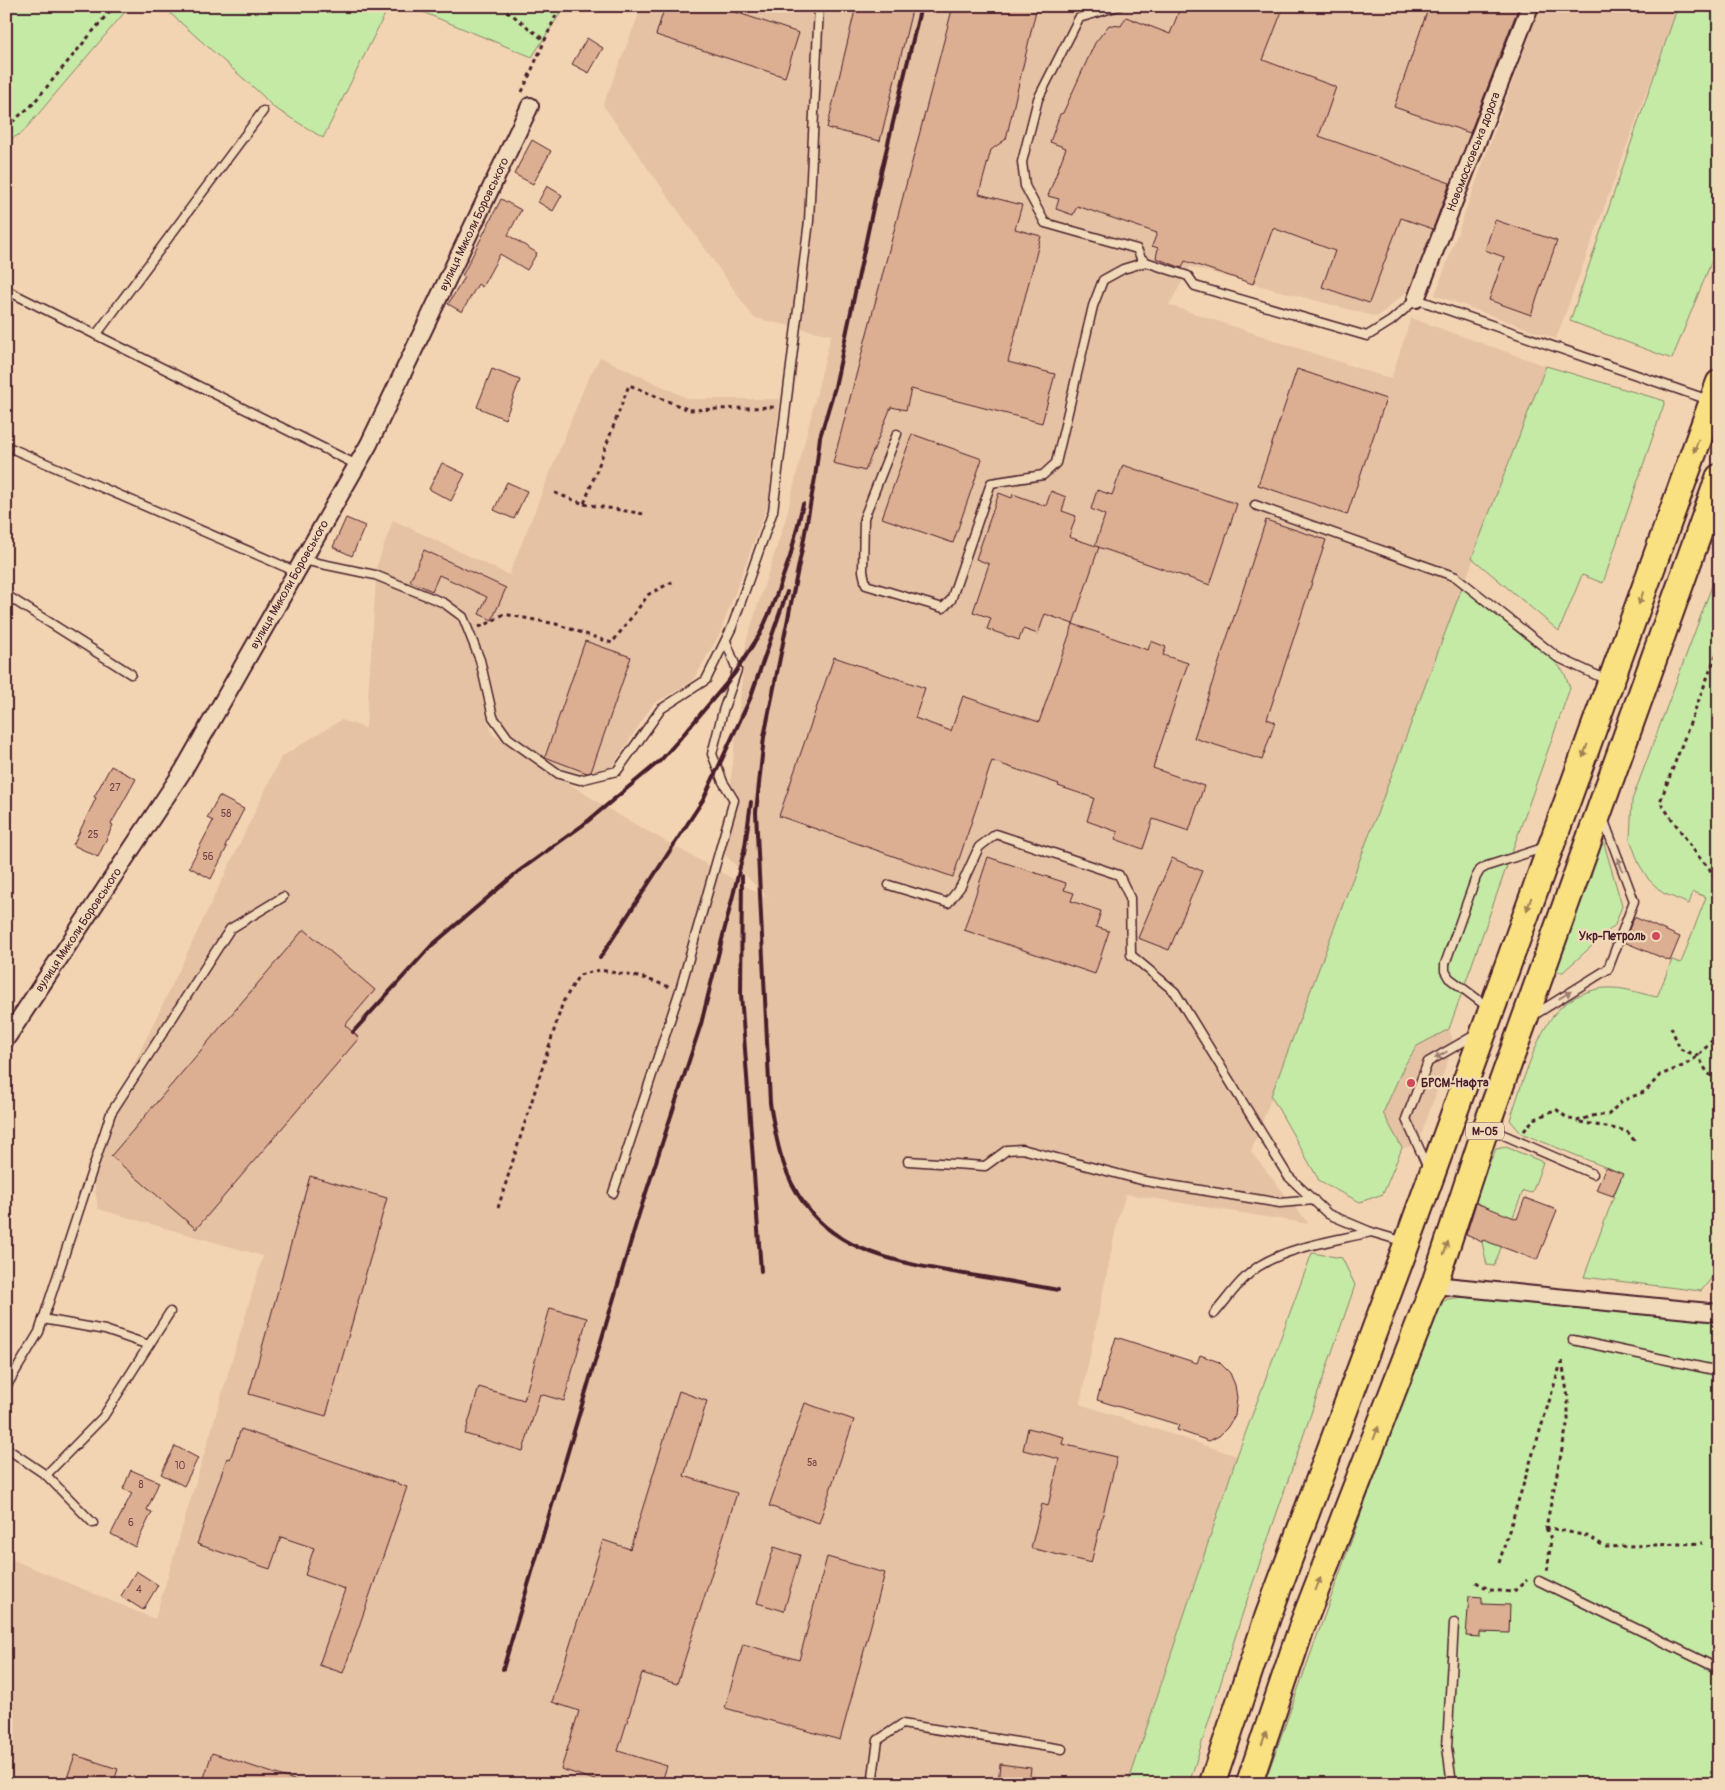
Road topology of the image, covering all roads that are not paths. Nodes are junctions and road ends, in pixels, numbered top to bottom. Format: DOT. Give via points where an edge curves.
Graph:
graph roads {
  1 [pos="819,6"];
  2 [pos="1119,6"];
  3 [pos="1530,6"];
  4 [pos="530,106"];
  5 [pos="263,111"];
  6 [pos="1146,262"];
  7 [pos="6,290"];
  8 [pos="1416,299"];
  9 [pos="96,335"];
  10 [pos="1716,393"];
  11 [pos="896,434"];
  12 [pos="6,446"];
  13 [pos="357,465"];
  14 [pos="1719,477"];
  15 [pos="1256,505"];
  16 [pos="300,566"];
  17 [pos="6,595"];
  18 [pos="726,641"];
  19 [pos="131,674"];
  20 [pos="1610,682"];
  21 [pos="1600,808"];
  22 [pos="1551,845"];
  23 [pos="889,886"];
  24 [pos="283,897"];
  25 [pos="1487,1020"];
  26 [pos="1523,1021"];
  27 [pos="6,1039"];
  28 [pos="1486,1127"];
  29 [pos="908,1161"];
  30 [pos="1593,1174"];
  31 [pos="1432,1175"];
  32 [pos="613,1193"];
  33 [pos="1314,1200"];
  34 [pos="1371,1232"];
  35 [pos="1407,1242"];
  36 [pos="1434,1285"];
  37 [pos="170,1312"];
  38 [pos="1719,1313"];
  39 [pos="1214,1314"];
  40 [pos="43,1319"];
  41 [pos="1573,1340"];
  42 [pos="149,1345"];
  43 [pos="1719,1371"];
  44 [pos="6,1386"];
  45 [pos="6,1448"];
  46 [pos="46,1475"];
  47 [pos="93,1523"];
  48 [pos="1542,1583"];
  49 [pos="1454,1623"];
  50 [pos="1719,1669"];
  51 [pos="1062,1749"];
  52 [pos="872,1784"];
  53 [pos="1212,1784"];
  54 [pos="1249,1784"];
  55 [pos="1452,1784"];
  1 -- 18 [label="lane" via="809,221 773,510"];
  2 -- 6 [label="lane" via="1080,18 1038,99 1022,162 1025,186 1045,223 1137,249"];
  3 -- 8 [label="street, Новомосковська дорога"];
  4 -- 13 [label="street, вулиця Миколи Боровського"];
  5 -- 9 [label="lane"];
  6 -- 8 [label="lane" via="1188,276 1195,286 1367,336"];
  6 -- 11 [label="lane" via="1103,280 1093,306 1056,463 1043,475 991,483 951,600 943,608 866,586 863,570 864,518"];
  7 -- 9 [label="lane"];
  8 -- 10 [label="lane"];
  9 -- 13 [label="lane"];
  10 -- 20 [label="main road, М-05, one-way"];
  12 -- 16 [label="lane"];
  13 -- 16 [label="street, вулиця Миколи Боровського"];
  14 -- 21 [label="main road, М-05"];
  15 -- 20 [label="lane" via="1456,577 1556,657"];
  16 -- 18 [label="lane" via="374,575 444,603 463,617 480,660 493,717 508,738 559,774 580,780 617,771 661,709 706,680"];
  16 -- 27 [label="street, вулиця Миколи Боровського" via="183,771"];
  17 -- 19 [label="lane"];
  18 -- 32 [label="lane" via="737,670 712,754 734,800 680,990"];
  20 -- 22 [label="main road, М-05, one-way"];
  21 -- 26 [label="main road, М-05"];
  26 -- 21 [label="lane, one-way" via="1608,969 1634,901"];
  22 -- 25 [label="main road, М-05, one-way"];
  22 -- 25 [label="lane" via="1487,866 1476,877 1445,971"];
  23 -- 33 [label="lane" via="948,903 961,886 980,847 996,834 1119,875 1130,898 1130,955 1175,992 1288,1176"];
  24 -- 40 [label="lane" via="230,929 111,1113"];
  25 -- 31 [label="main road, М-05"];
  25 -- 31 [label="lane, one-way" via="1428,1062 1406,1119"];
  26 -- 28 [label="main road, М-05"];
  28 -- 30 [label="lane"];
  36 -- 28 [label="main road, М-05, one-way"];
  29 -- 33 [label="lane" via="985,1166 1007,1150 1022,1149 1146,1181 1280,1203"];
  31 -- 35 [label="main road, М-05"];
  33 -- 34 [label="lane" via="1328,1214"];
  34 -- 35 [label="lane"];
  34 -- 39 [label="lane" via="1302,1249 1258,1267"];
  35 -- 53 [label="main road, М-05" via="1268,1616"];
  36 -- 38 [label="street"];
  54 -- 36 [label="main road, М-05, one-way" via="1302,1626"];
  37 -- 42 [label="lane"];
  40 -- 42 [label="lane" via="106,1330"];
  40 -- 44 [label="lane" via="39,1332"];
  41 -- 43 [label="lane"];
  42 -- 46 [label="lane" via="103,1417"];
  45 -- 46 [label="lane"];
  46 -- 47 [label="lane"];
  48 -- 50 [label="lane"];
  49 -- 55 [label="lane" via="1447,1746"];
  51 -- 52 [label="lane" via="902,1724 878,1740"];
}
